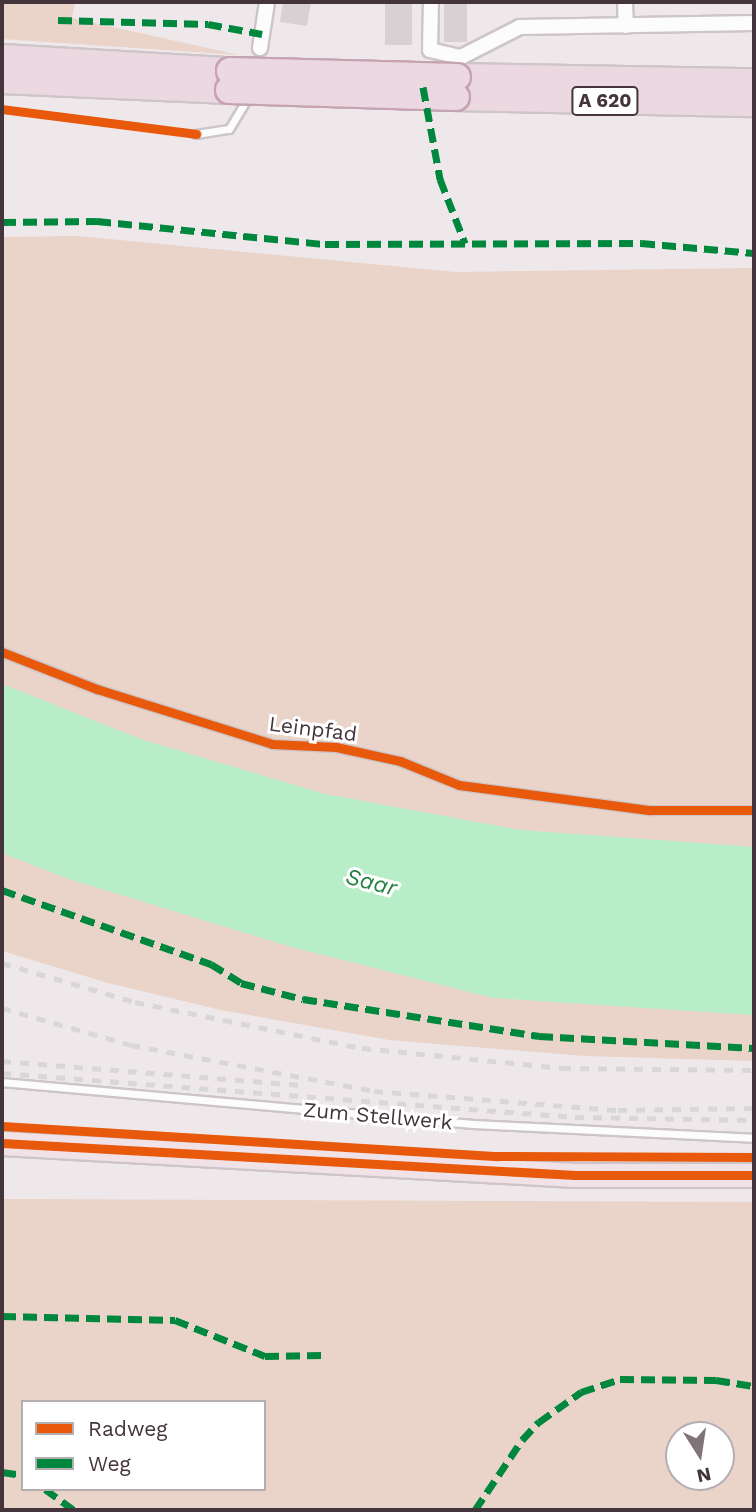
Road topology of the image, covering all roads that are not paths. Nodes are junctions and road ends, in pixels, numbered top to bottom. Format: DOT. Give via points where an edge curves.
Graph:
graph roads {
  1 [pos="267,2"];
  2 [pos="431,2"];
  3 [pos="625,2"];
  4 [pos="754,23"];
  5 [pos="626,26"];
  6 [pos="260,48"];
  7 [pos="2,58"];
  8 [pos="2,80"];
  9 [pos="238,81"];
  10 [pos="754,82"];
  11 [pos="423,86"];
  12 [pos="456,87"];
  13 [pos="754,103"];
  14 [pos="196,134"];
  15 [pos="2,652"];
  16 [pos="754,810"];
  17 [pos="2,1082"];
  18 [pos="754,1138"];
  19 [pos="2,1143"];
  20 [pos="754,1175"];
  1 -- 6 [label="street"];
  2 -- 5 [label="street" via="430,50 461,57 520,27"];
  3 -- 5 [label="street"];
  4 -- 5 [label="street"];
  6 -- 9 [label="lane"];
  7 -- 9 [label="highway, A 620"];
  8 -- 9 [label="highway, A 620"];
  9 -- 11 [label="lane"];
  9 -- 12 [label="highway, A 620, bridge"];
  9 -- 14 [label="lane" via="241,116 229,129"];
  10 -- 12 [label="highway, A 620"];
  12 -- 13 [label="highway, A 620"];
  15 -- 16 [label="lane, Leinpfad" via="97,689 272,744 337,747 400,761 459,785 650,810"];
  17 -- 18 [label="lane, Zum Stellwerk" via="472,1124"];
  19 -- 20 [label="main road" via="561,1174"];
}
